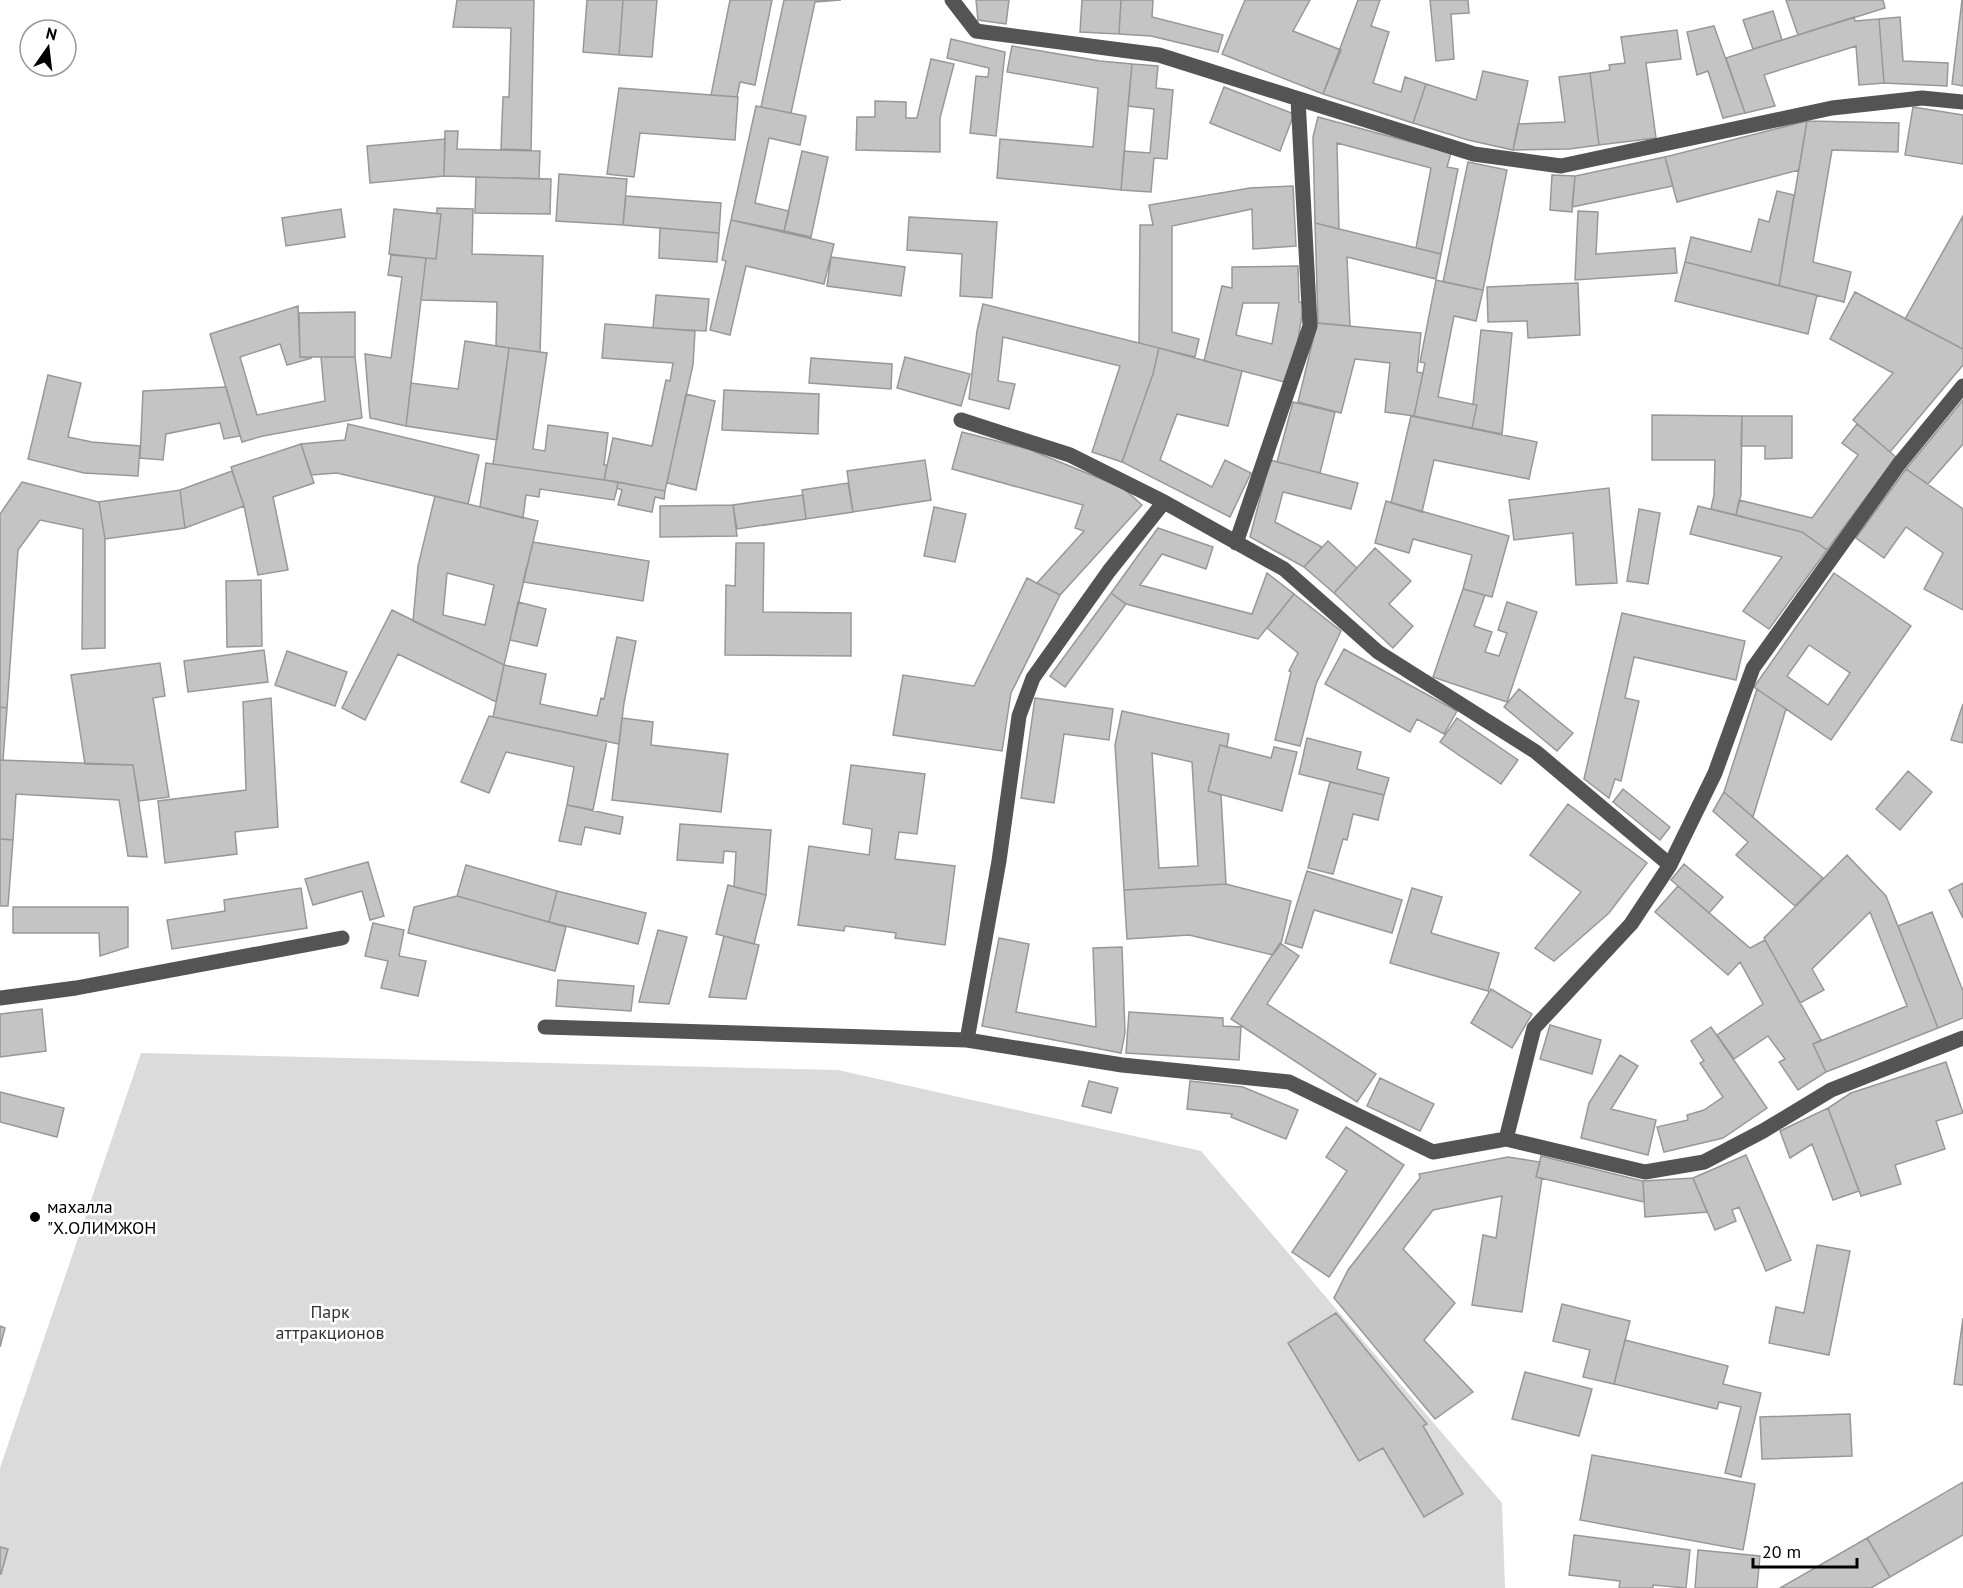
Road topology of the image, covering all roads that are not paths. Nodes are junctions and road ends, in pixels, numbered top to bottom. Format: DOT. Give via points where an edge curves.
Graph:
graph roads {
  1 [pos="952,0"];
  2 [pos="1298,99"];
  3 [pos="1963,102"];
  4 [pos="1963,386"];
  5 [pos="961,420"];
  6 [pos="1164,502"];
  7 [pos="1236,543"];
  8 [pos="1670,865"];
  9 [pos="342,938"];
  10 [pos="0,998"];
  11 [pos="545,1027"];
  12 [pos="1963,1038"];
  13 [pos="967,1040"];
  14 [pos="1506,1139"];
  1 -- 2 [label="street" via="976,31 1159,55"];
  2 -- 3 [label="street" via="1474,154 1561,166 1832,108 1922,98"];
  2 -- 7 [label="street" via="1310,326"];
  4 -- 8 [label="street" via="1899,464 1753,668 1715,773"];
  5 -- 6 [label="street" via="1070,455"];
  6 -- 7 [label="street"];
  6 -- 13 [label="street" via="1108,571 1033,678 1019,716 999,861"];
  7 -- 8 [label="street" via="1284,569 1378,652 1536,752"];
  8 -- 14 [label="street" via="1631,924 1534,1028"];
  9 -- 10 [label="street" via="76,988"];
  11 -- 13 [label="street"];
  12 -- 14 [label="street" via="1831,1090 1704,1162 1645,1172"];
  13 -- 14 [label="street" via="1122,1065 1289,1082 1432,1152"];
}
